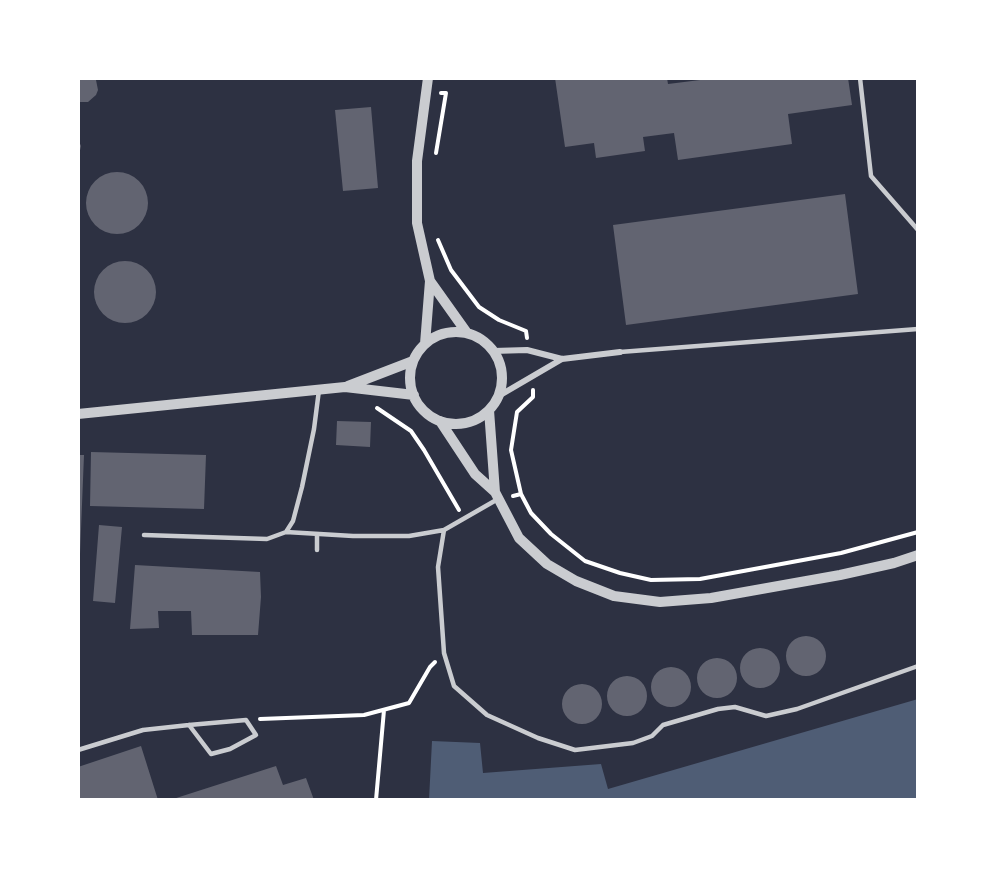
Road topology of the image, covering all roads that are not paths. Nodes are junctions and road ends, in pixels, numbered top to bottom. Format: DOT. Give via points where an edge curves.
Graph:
graph roads {
  1 [pos="428,78"];
  2 [pos="860,78"];
  3 [pos="918,230"];
  4 [pos="430,281"];
  5 [pos="918,329"];
  6 [pos="467,333"];
  7 [pos="425,344"];
  8 [pos="493,351"];
  9 [pos="620,352"];
  10 [pos="562,359"];
  11 [pos="413,361"];
  12 [pos="345,387"];
  13 [pos="319,390"];
  14 [pos="414,395"];
  15 [pos="497,397"];
  16 [pos="489,410"];
  17 [pos="78,414"];
  18 [pos="440,421"];
  19 [pos="496,495"];
  20 [pos="444,530"];
  21 [pos="286,532"];
  22 [pos="317,534"];
  23 [pos="144,535"];
  24 [pos="317,550"];
  25 [pos="918,555"];
  26 [pos="918,666"];
  27 [pos="189,725"];
  28 [pos="78,750"];
  1 -- 4 [label="street" via="417,161 417,223"];
  2 -- 3 [label="lane" via="871,176"];
  4 -- 6 [label="street"];
  4 -- 7 [label="street"];
  5 -- 9 [label="lane"];
  6 -- 7 [label="street" via="452,332"];
  6 -- 8 [label="street"];
  7 -- 11 [label="street"];
  8 -- 10 [label="street" via="527,350"];
  8 -- 15 [label="street" via="502,374"];
  9 -- 10 [label="street"];
  10 -- 15 [label="street"];
  11 -- 12 [label="street"];
  11 -- 14 [label="street" via="410,378"];
  12 -- 13 [label="street"];
  12 -- 14 [label="street"];
  13 -- 17 [label="street"];
  13 -- 21 [label="lane" via="302,487"];
  14 -- 18 [label="street" via="424,410"];
  15 -- 16 [label="street"];
  16 -- 18 [label="street" via="466,423"];
  16 -- 19 [label="street"];
  18 -- 19 [label="street" via="475,474"];
  19 -- 20 [label="lane"];
  19 -- 25 [label="street" via="519,538 547,564 614,596 660,602 711,598 840,575"];
  20 -- 22 [label="lane" via="409,536"];
  20 -- 26 [label="lane" via="438,567 444,653 454,686 487,715 575,750 633,743 652,736 663,725 718,709 735,707 766,716 797,709"];
  21 -- 22 [label="lane"];
  21 -- 23 [label="lane" via="267,539"];
  22 -- 24 [label="lane"];
  27 -- 27 [label="lane" via="246,720 256,735 211,754"];
  27 -- 28 [label="lane" via="143,730"];
}
